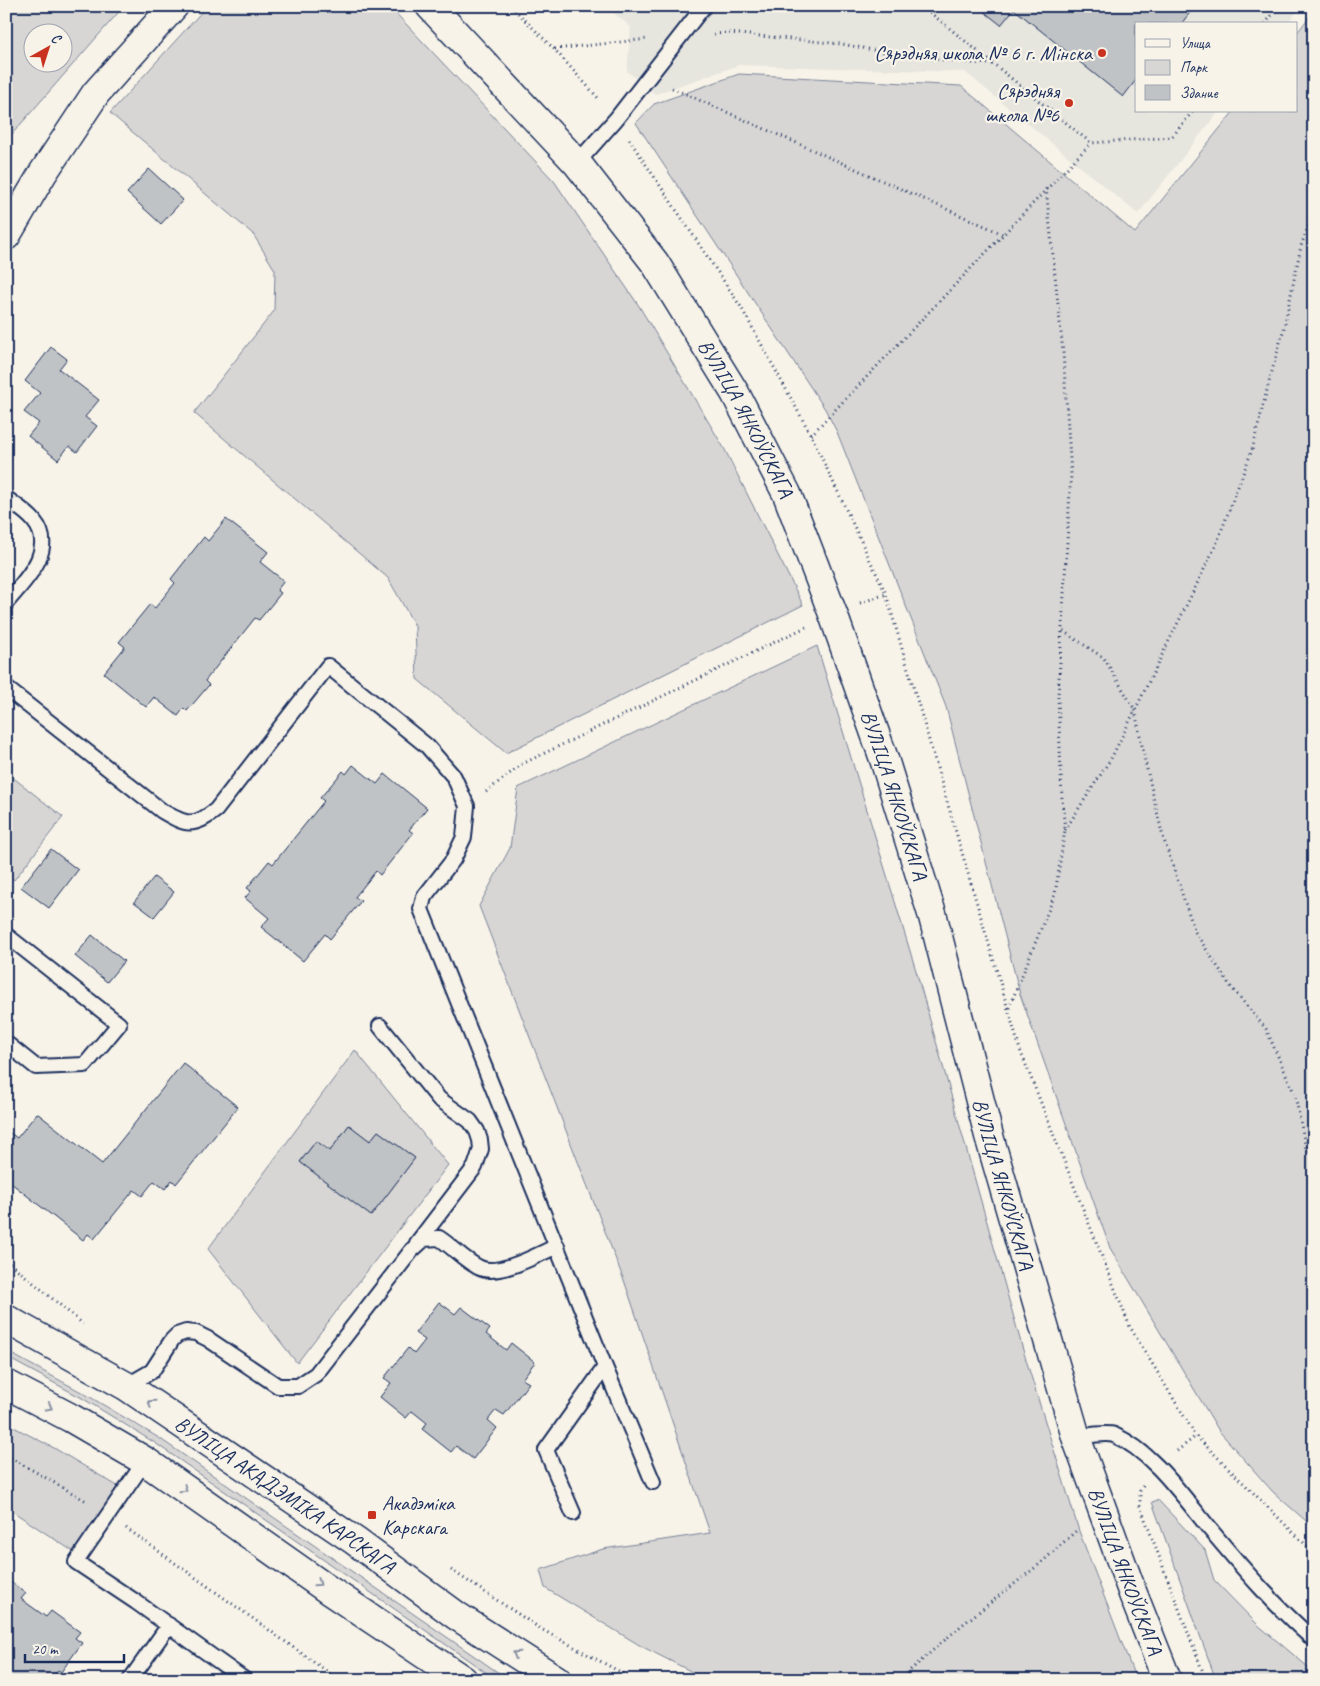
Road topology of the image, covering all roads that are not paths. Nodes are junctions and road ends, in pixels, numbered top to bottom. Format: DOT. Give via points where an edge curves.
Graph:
graph roads {
  1 [pos="174,6"];
  2 [pos="430,6"];
  3 [pos="704,6"];
  4 [pos="577,163"];
  5 [pos="6,236"];
  6 [pos="6,498"];
  7 [pos="6,603"];
  8 [pos="6,688"];
  9 [pos="6,935"];
  10 [pos="380,1026"];
  11 [pos="6,1043"];
  12 [pos="558,1246"];
  13 [pos="412,1250"];
  14 [pos="6,1319"];
  15 [pos="605,1367"];
  16 [pos="6,1384"];
  17 [pos="126,1386"];
  18 [pos="1076,1437"];
  19 [pos="144,1462"];
  20 [pos="653,1482"];
  21 [pos="573,1513"];
  22 [pos="169,1625"];
  23 [pos="1314,1640"];
  24 [pos="130,1680"];
  25 [pos="245,1680"];
  26 [pos="463,1680"];
  27 [pos="557,1680"];
  28 [pos="1167,1680"];
  1 -- 5 [label="street" via="96,93"];
  2 -- 4 [label="street, ВУЛІЦА ЯНКОЎСКАГА"];
  3 -- 4 [label="lane" via="616,119"];
  4 -- 18 [label="street, ВУЛІЦА ЯНКОЎСКАГА" via="655,263 735,393 787,494 884,759 933,918 989,1136"];
  6 -- 7 [label="lane" via="34,522 41,537 42,550 33,570"];
  8 -- 12 [label="lane" via="179,821 194,823 216,810 328,666 427,746 454,777 468,806 464,837 453,860 424,897 422,909"];
  9 -- 11 [label="lane" via="119,1024 85,1065 36,1067"];
  10 -- 13 [label="lane" via="439,1099 470,1121 480,1140 481,1149 475,1167"];
  12 -- 13 [label="lane" via="506,1268 489,1271 473,1264 439,1238 424,1239"];
  12 -- 15 [label="lane"];
  13 -- 17 [label="lane" via="316,1374 298,1386 278,1386 208,1339 186,1332 172,1340 152,1372"];
  14 -- 17 [label="street, ВУЛІЦА АКАДЭМІКА КАРСКАГА"];
  15 -- 20 [label="lane"];
  15 -- 21 [label="lane" via="546,1450"];
  16 -- 19 [label="street, one-way"];
  27 -- 17 [label="street, ВУЛІЦА АКАДЭМІКА КАРСКАГА, one-way" via="457,1616 355,1542"];
  18 -- 23 [label="lane" via="1112,1434 1137,1449 1158,1467 1288,1618"];
  18 -- 28 [label="street, ВУЛІЦА ЯНКОЎСКАГА"];
  19 -- 22 [label="lane" via="76,1562"];
  19 -- 26 [label="street, one-way"];
  22 -- 24 [label="lane"];
  22 -- 25 [label="lane"];
}
